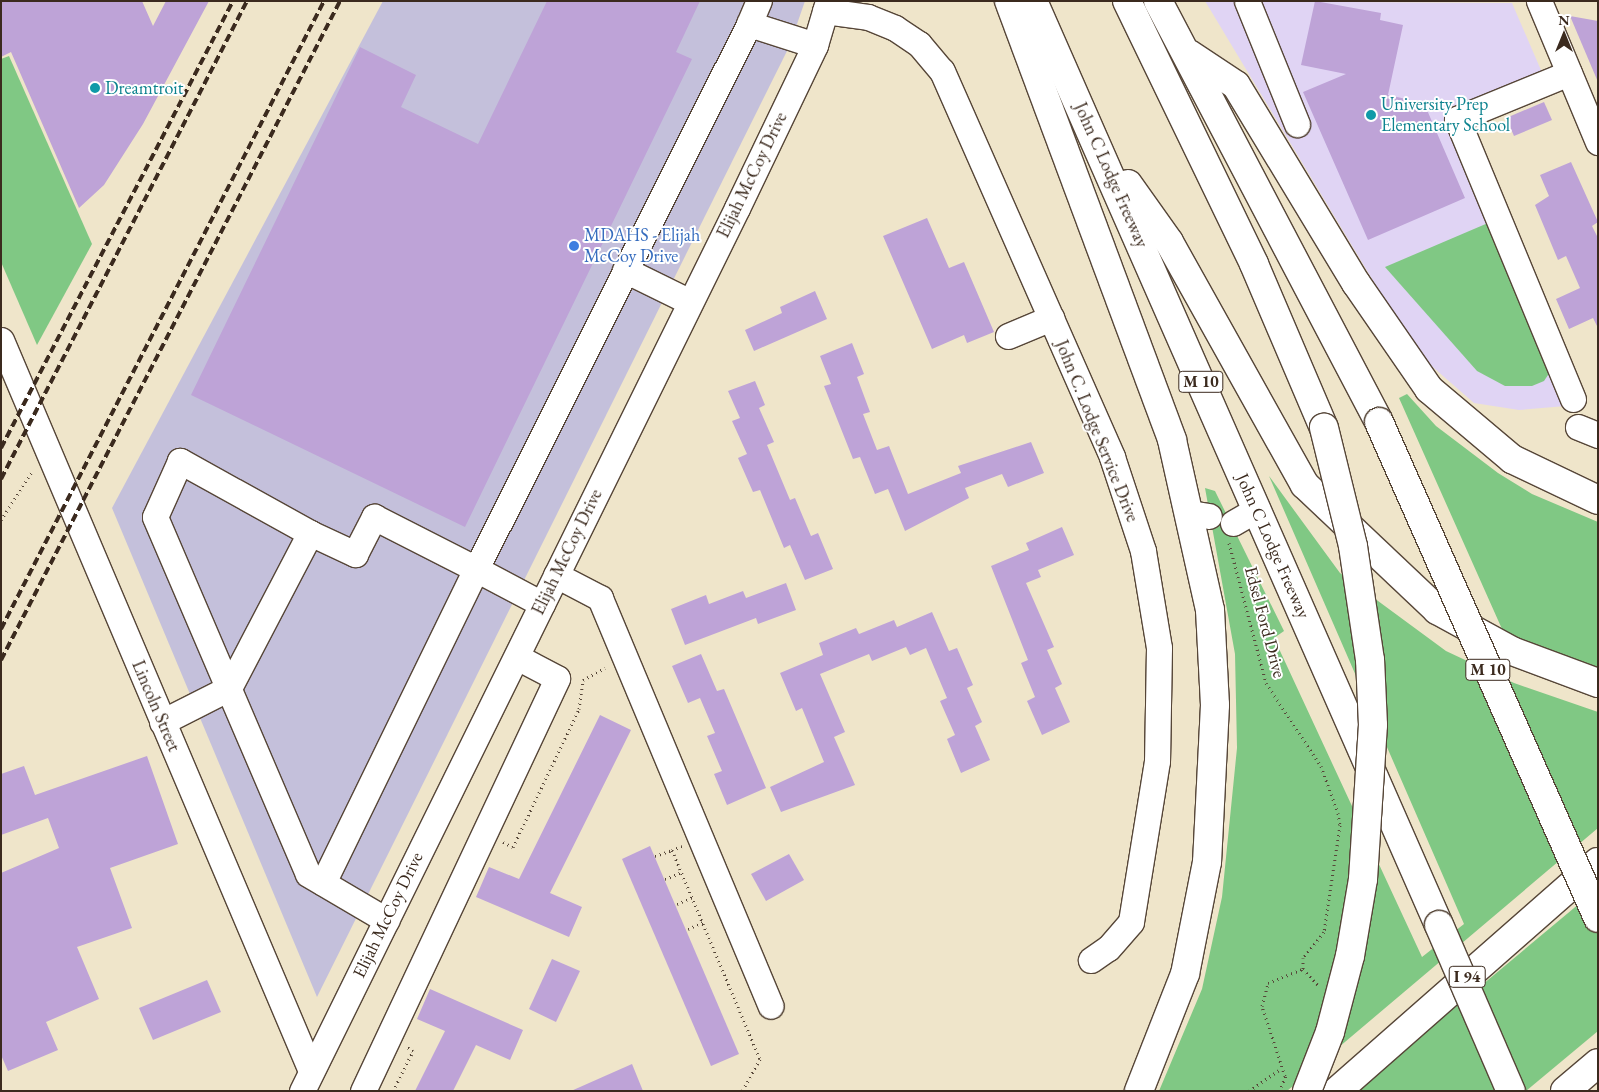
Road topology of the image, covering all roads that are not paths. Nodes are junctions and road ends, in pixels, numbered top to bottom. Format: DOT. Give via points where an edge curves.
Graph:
graph roads {
  1 [pos="759,1"];
  2 [pos="1009,1"];
  3 [pos="1033,1"];
  4 [pos="1127,1"];
  5 [pos="1158,1"];
  6 [pos="1247,1"];
  7 [pos="1539,1"];
  8 [pos="826,6"];
  9 [pos="749,24"];
  10 [pos="815,45"];
  11 [pos="1189,54"];
  12 [pos="1569,73"];
  13 [pos="1297,124"];
  14 [pos="1092,131"];
  15 [pos="1598,142"];
  16 [pos="625,270"];
  17 [pos="690,302"];
  18 [pos="1051,318"];
  19 [pos="1008,336"];
  20 [pos="1,340"];
  21 [pos="1573,399"];
  22 [pos="1598,500"];
  23 [pos="1257,508"];
  24 [pos="1230,529"];
  25 [pos="310,533"];
  26 [pos="476,570"];
  27 [pos="556,575"];
  28 [pos="542,604"];
  29 [pos="517,657"];
  30 [pos="1598,683"];
  31 [pos="229,688"];
  32 [pos="162,722"];
  33 [pos="1598,862"];
  34 [pos="323,883"];
  35 [pos="1598,918"];
  36 [pos="386,920"];
  37 [pos="1091,960"];
  38 [pos="771,1006"];
  39 [pos="1598,1063"];
  40 [pos="1300,1080"];
  41 [pos="307,1081"];
  42 [pos="363,1091"];
  43 [pos="1139,1091"];
  44 [pos="1337,1091"];
  45 [pos="1511,1091"];
  46 [pos="1565,1091"];
  1 -- 9 [label="street"];
  2 -- 43 [label="highway" via="1200,515 1210,610 1214,792 1207,862 1185,974"];
  3 -- 14 [label="highway, John C Lodge Freeway / M 10"];
  4 -- 40 [label="highway, bridge" via="1254,264 1324,428 1353,546 1370,660 1373,725 1363,879 1330,1032"];
  5 -- 11 [label="highway, M 10"];
  6 -- 13 [label="street"];
  7 -- 12 [label="street"];
  8 -- 10 [label="street, Elijah McCoy Drive"];
  8 -- 18 [label="street, John C. Lodge Service Drive" via="895,28 920,44 942,71"];
  9 -- 10 [label="street"];
  9 -- 16 [label="street"];
  10 -- 17 [label="street, Elijah McCoy Drive"];
  11 -- 22 [label="highway" via="1236,85 1356,283 1430,389 1512,459"];
  11 -- 35 [label="highway, M 10, bridge" via="1379,422"];
  12 -- 15 [label="street"];
  12 -- 21 [label="street" via="1457,119"];
  14 -- 23 [label="highway, John C Lodge Freeway / M 10"];
  14 -- 30 [label="highway" via="1169,242 1305,485 1437,610 1512,651"];
  16 -- 17 [label="street"];
  16 -- 26 [label="street"];
  17 -- 27 [label="street, Elijah McCoy Drive"];
  18 -- 19 [label="street"];
  18 -- 37 [label="street, John C. Lodge Service Drive" via="1129,503 1150,582 1159,648 1157,761 1135,906 1131,922 1108,948"];
  20 -- 32 [label="street, Lincoln Street"];
  23 -- 24 [label="street"];
  23 -- 45 [label="highway, John C Lodge Freeway / M 10, bridge"];
  25 -- 26 [label="street" via="355,554 374,517"];
  25 -- 31 [label="street"];
  25 -- 31 [label="street" via="180,461 155,517"];
  26 -- 28 [label="street"];
  26 -- 34 [label="street"];
  27 -- 28 [label="street, Elijah McCoy Drive"];
  27 -- 38 [label="street" via="600,598"];
  28 -- 29 [label="street, Elijah McCoy Drive"];
  29 -- 36 [label="street, Elijah McCoy Drive"];
  29 -- 42 [label="street" via="557,678"];
  31 -- 32 [label="street"];
  31 -- 34 [label="street" via="308,874"];
  32 -- 41 [label="street, Lincoln Street"];
  33 -- 44 [label="highway, I 94"];
  34 -- 36 [label="street"];
  36 -- 41 [label="street, Elijah McCoy Drive"];
  39 -- 46 [label="highway"];
}
